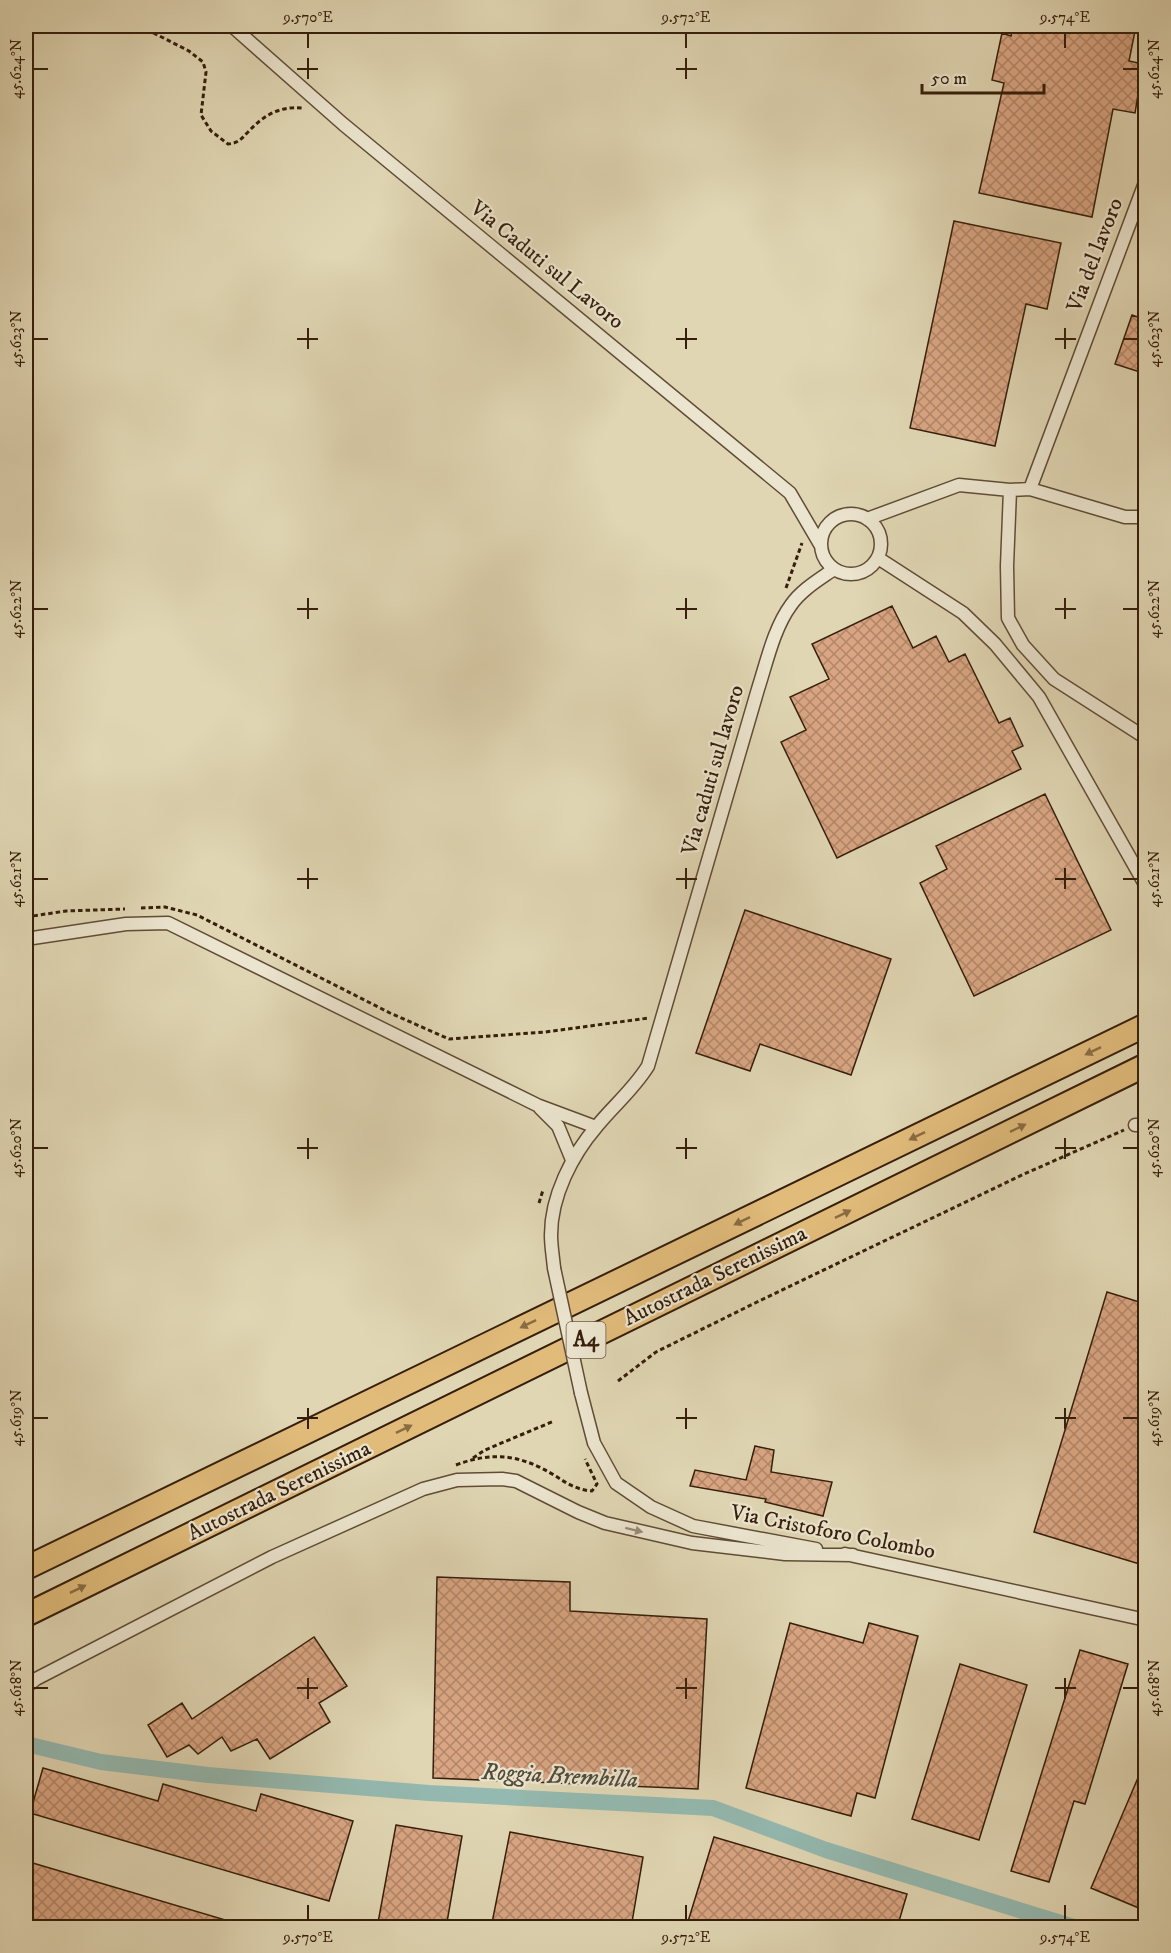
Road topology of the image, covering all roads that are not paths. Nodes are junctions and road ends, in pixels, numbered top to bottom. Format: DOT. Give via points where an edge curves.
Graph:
graph roads {
  1 [pos="232,26"];
  2 [pos="1146,180"];
  3 [pos="1030,489"];
  4 [pos="1010,490"];
  5 [pos="1146,517"];
  6 [pos="867,519"];
  7 [pos="821,546"];
  8 [pos="878,558"];
  9 [pos="834,569"];
  10 [pos="1146,738"];
  11 [pos="1146,886"];
  12 [pos="26,939"];
  13 [pos="1146,1025"];
  14 [pos="1146,1065"];
  15 [pos="537,1105"];
  16 [pos="596,1127"];
  17 [pos="572,1160"];
  18 [pos="554,1268"];
  19 [pos="853,1555"];
  20 [pos="26,1568"];
  21 [pos="26,1615"];
  22 [pos="1146,1620"];
  23 [pos="26,1687"];
  1 -- 7 [label="street, Via Caduti sul Lavoro" via="342,124 790,493"];
  2 -- 3 [label="street, Via del lavoro"];
  3 -- 4 [label="street"];
  3 -- 5 [label="street" via="1125,517"];
  4 -- 6 [label="street" via="959,484"];
  4 -- 10 [label="street" via="1008,618 1023,645 1054,679"];
  6 -- 7 [label="street" via="849,514 832,521"];
  6 -- 8 [label="street" via="874,524 881,541"];
  7 -- 9 [label="street, Via Caduti sul Lavoro"];
  8 -- 9 [label="street" via="872,566 854,574"];
  8 -- 11 [label="street" via="963,613 1040,697"];
  9 -- 16 [label="street, Via caduti sul lavoro" via="801,593 779,627 648,1066"];
  12 -- 15 [label="street" via="126,924 168,923"];
  13 -- 20 [label="highway, Autostrada Serenissima / A4, one-way"];
  21 -- 14 [label="highway, Autostrada Serenissima / A4, one-way"];
  15 -- 16 [label="street"];
  15 -- 17 [label="street" via="558,1126"];
  16 -- 17 [label="street, Via caduti sul lavoro"];
  17 -- 18 [label="street, Via caduti sul lavoro" via="557,1195 551,1234"];
  18 -- 19 [label="street, Via Cristoforo Colombo, bridge" via="594,1443 616,1483 651,1507 693,1526"];
  19 -- 22 [label="street, Via Cristoforo Colombo"];
  23 -- 19 [label="street, one-way" via="36,1678 272,1557 423,1489 457,1480 502,1479 535,1489 605,1522 692,1543 774,1554"];
}
